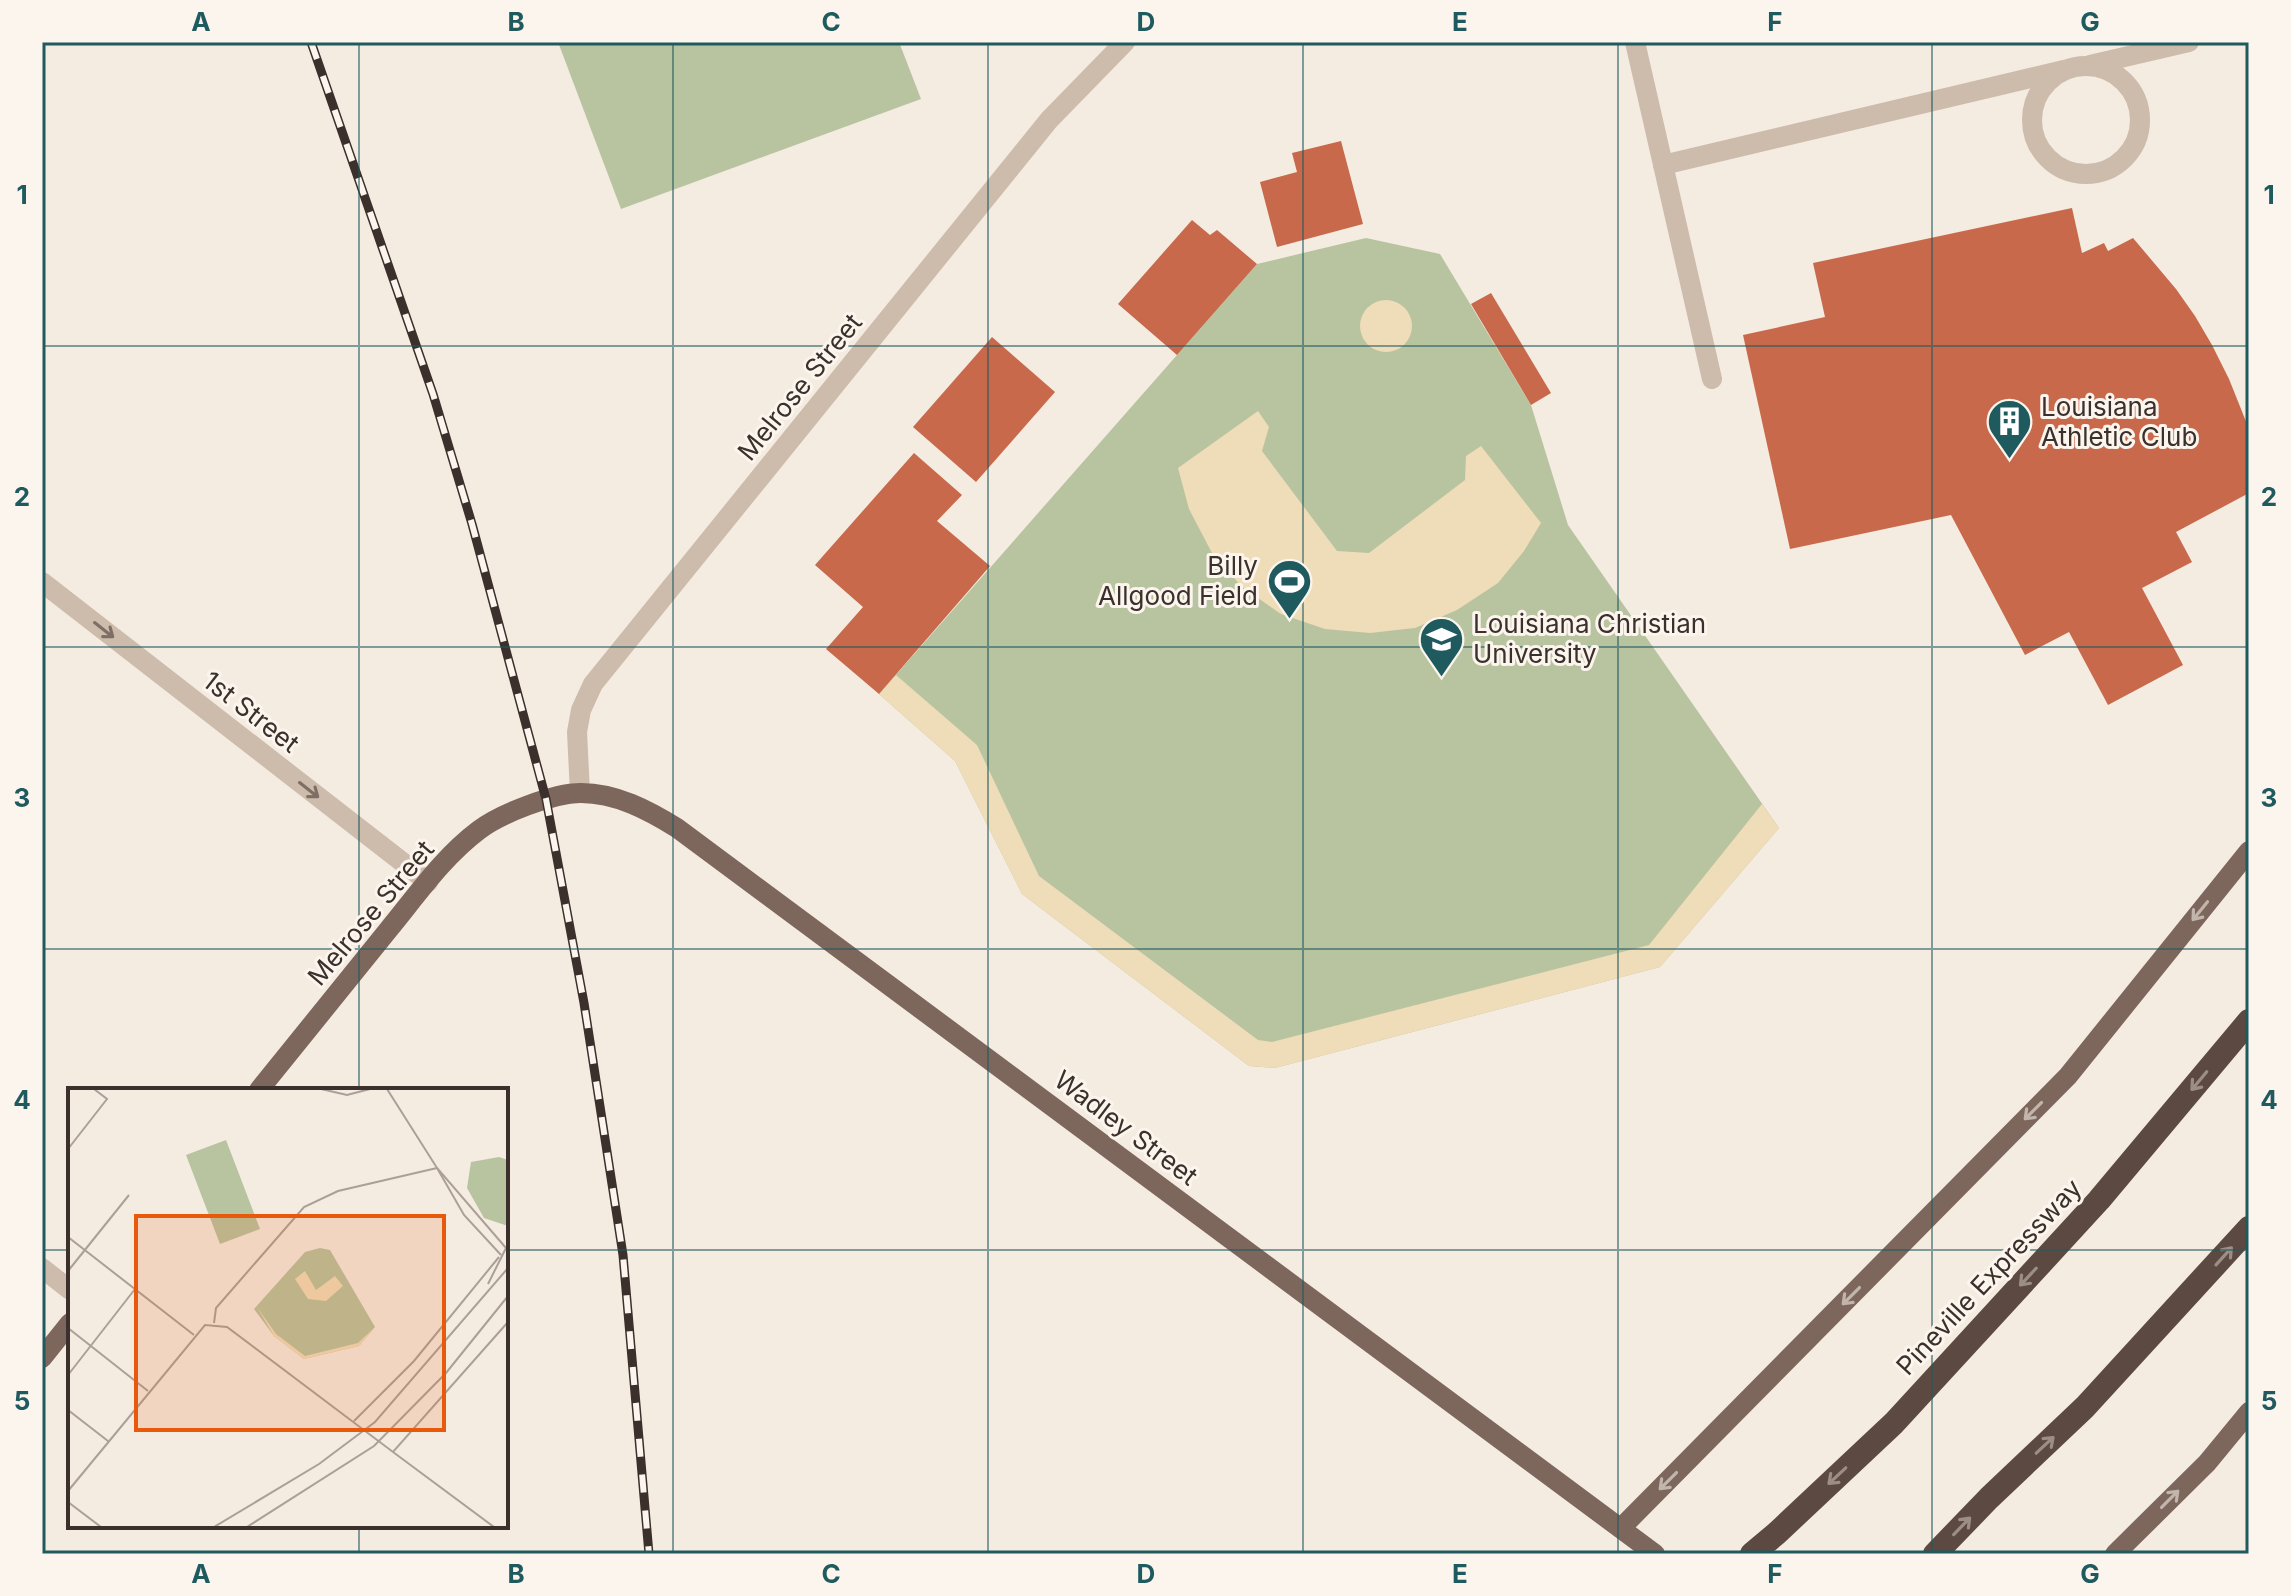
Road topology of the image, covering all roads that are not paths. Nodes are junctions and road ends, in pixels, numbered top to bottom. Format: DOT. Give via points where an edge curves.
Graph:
graph roads {
  1 [pos="1125,42"];
  2 [pos="1635,42"];
  3 [pos="2189,42"];
  4 [pos="2073,69"];
  5 [pos="1663,165"];
  6 [pos="1712,379"];
  7 [pos="42,582"];
  8 [pos="580,793"];
  9 [pos="546,799"];
  10 [pos="2249,851"];
  11 [pos="428,882"];
  12 [pos="2249,1021"];
  13 [pos="261,1088"];
  14 [pos="2249,1228"];
  15 [pos="42,1268"];
  16 [pos="68,1288"];
  17 [pos="68,1326"];
  18 [pos="42,1358"];
  19 [pos="2249,1412"];
  20 [pos="1621,1528"];
  21 [pos="1655,1554"];
  22 [pos="1752,1554"];
  23 [pos="1935,1554"];
  24 [pos="2115,1554"];
  1 -- 8 [label="street, Melrose Street" via="1049,120 593,684 577,732"];
  2 -- 5 [label="street"];
  3 -- 4 [label="street"];
  4 -- 4 [label="street" via="2050,80 2039,93 2032,126 2036,142 2058,167 2093,174 2126,157 2136,141 2138,105 2116,75 2100,67"];
  4 -- 5 [label="street"];
  5 -- 6 [label="street"];
  7 -- 11 [label="street, 1st Street, one-way"];
  8 -- 9 [label="main road, Wadley Street"];
  8 -- 20 [label="main road, Wadley Street" via="635,805 677,828"];
  9 -- 11 [label="main road, Melrose Street" via="479,830"];
  10 -- 20 [label="main road, one-way" via="2068,1076"];
  11 -- 13 [label="main road, Melrose Street"];
  12 -- 22 [label="highway, Pineville Expressway, one-way" via="2099,1200 1894,1423"];
  23 -- 14 [label="highway, one-way" via="2085,1407"];
  15 -- 16 [label="street"];
  17 -- 18 [label="main road"];
  24 -- 19 [label="main road, one-way" via="2207,1463"];
  20 -- 21 [label="main road, Wadley Street"];
}
